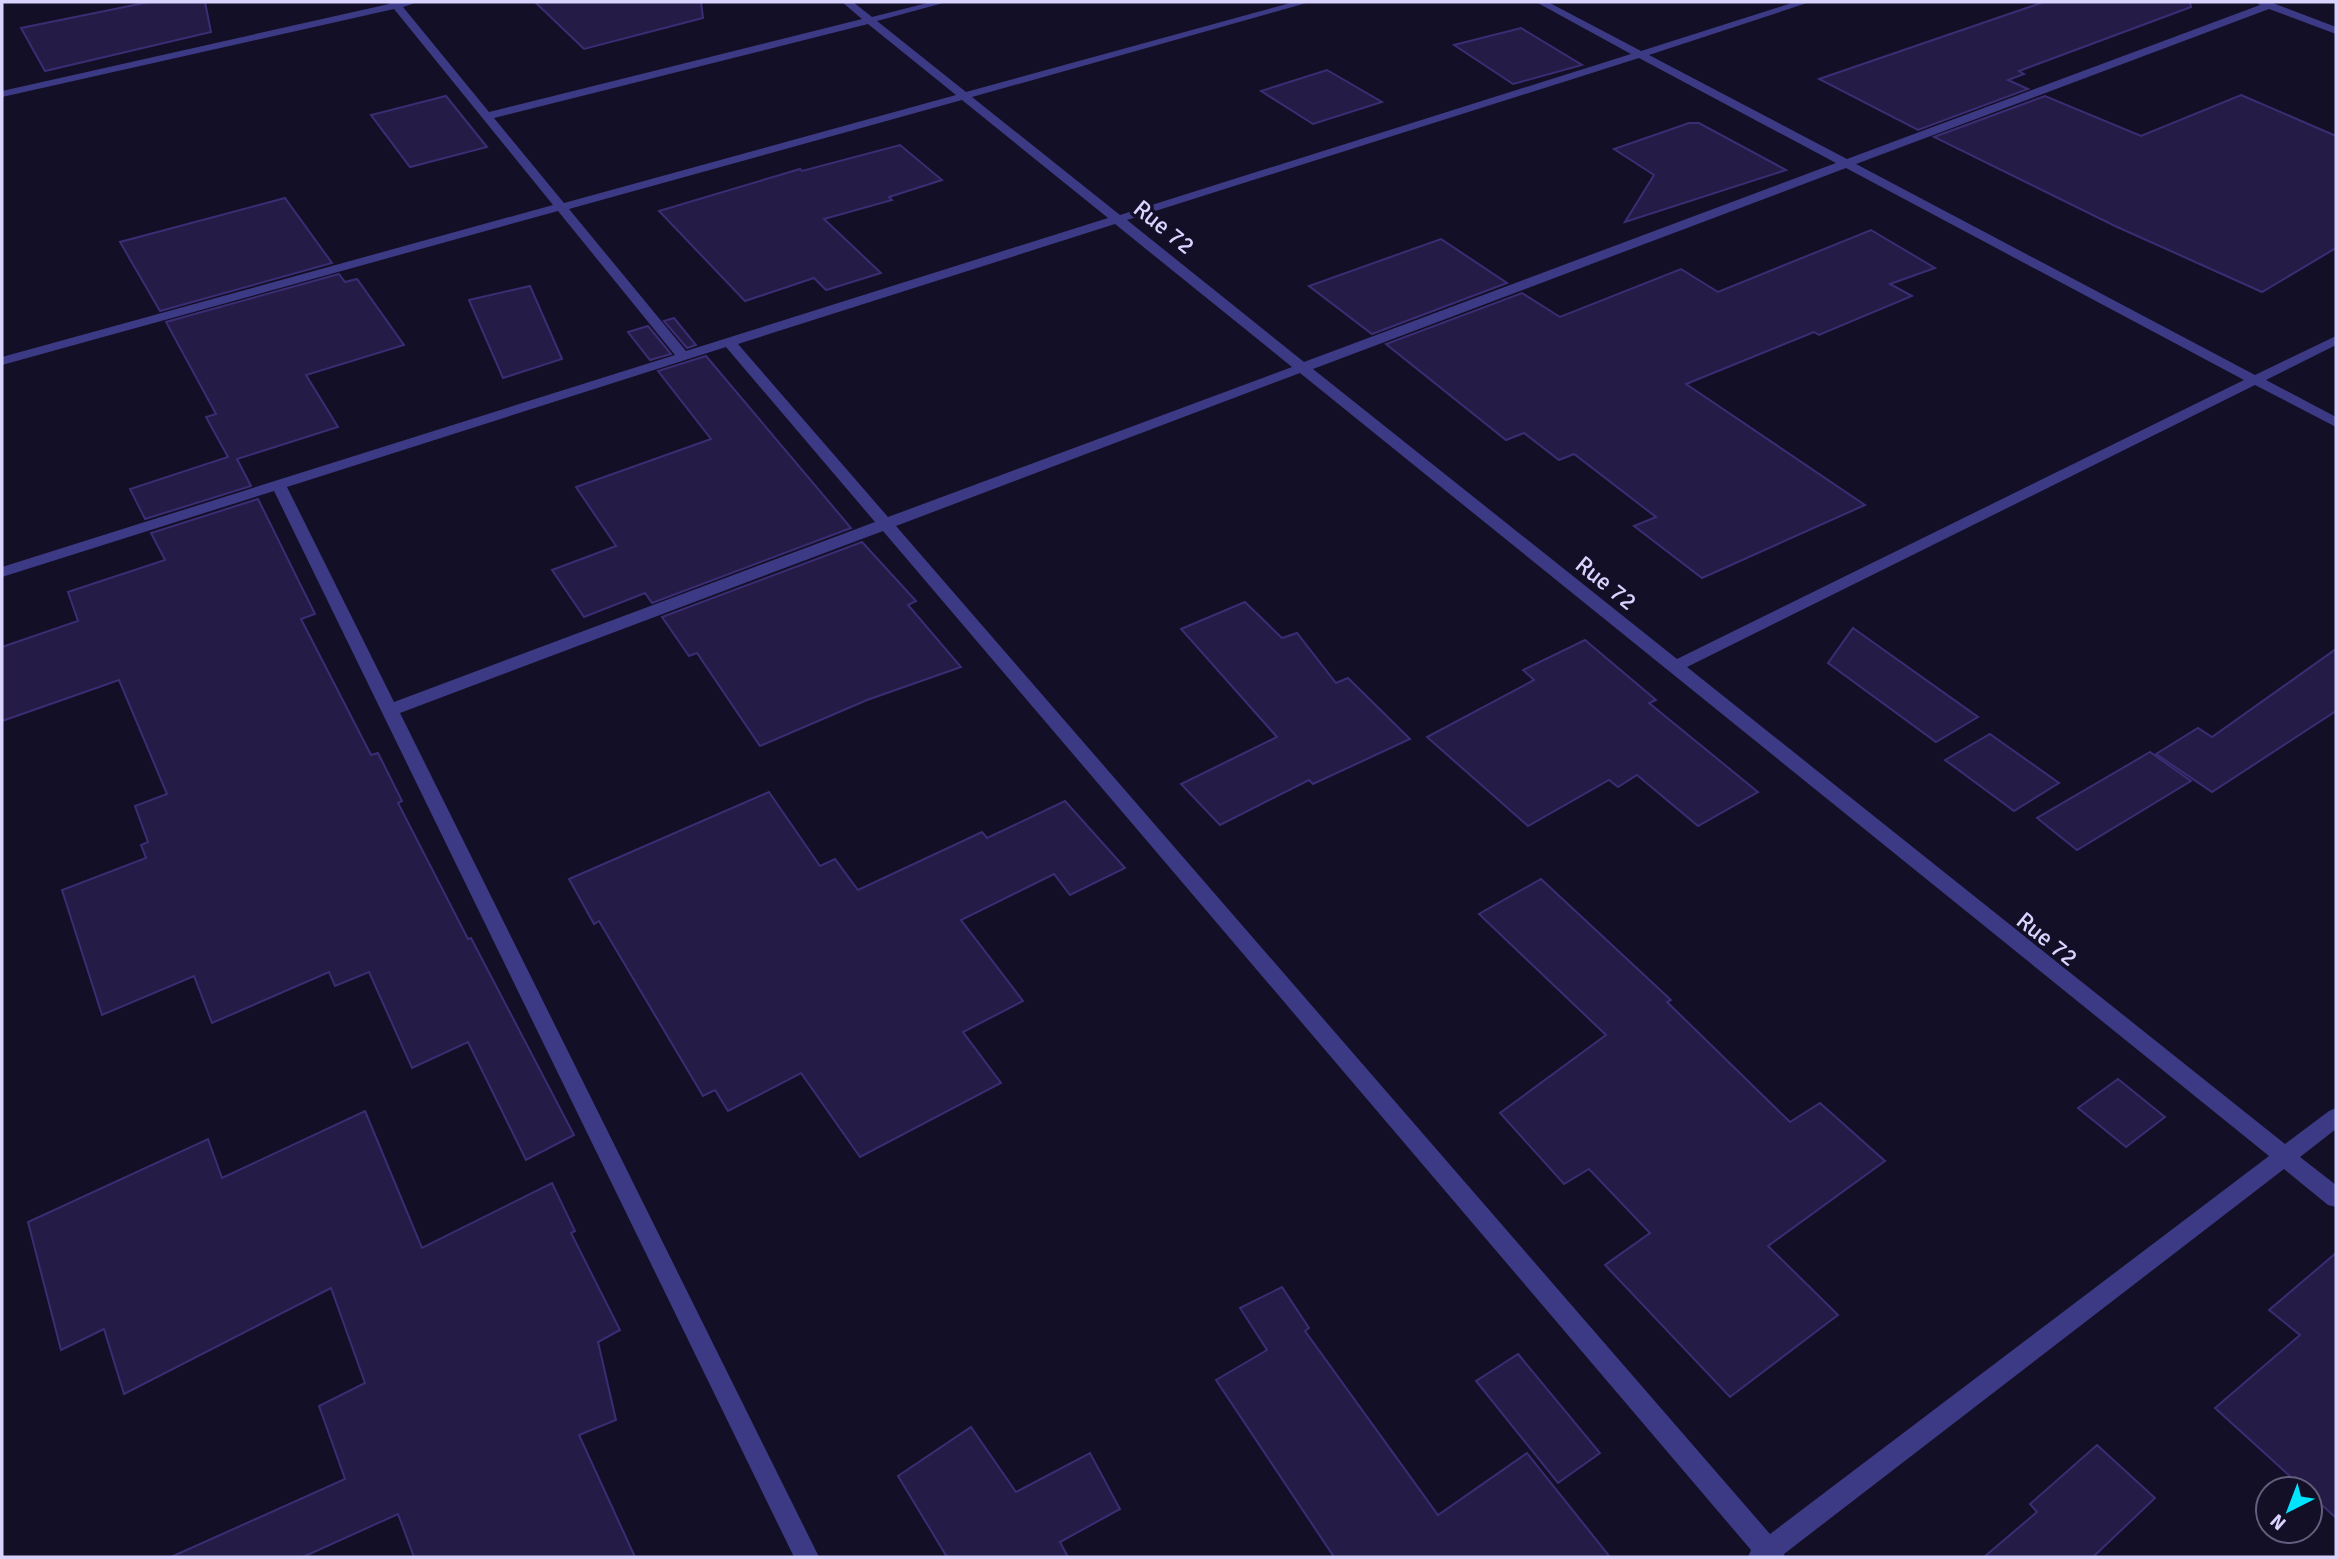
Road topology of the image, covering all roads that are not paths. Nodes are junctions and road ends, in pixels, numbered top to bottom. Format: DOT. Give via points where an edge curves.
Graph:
graph roads {
  1 [pos="413,2"];
  2 [pos="848,2"];
  3 [pos="942,2"];
  4 [pos="1305,2"];
  5 [pos="1541,2"];
  6 [pos="1805,2"];
  7 [pos="2265,3"];
  8 [pos="394,4"];
  9 [pos="870,20"];
  10 [pos="2334,28"];
  11 [pos="1640,54"];
  12 [pos="2,94"];
  13 [pos="964,96"];
  14 [pos="487,117"];
  15 [pos="1846,163"];
  16 [pos="561,207"];
  17 [pos="1118,219"];
  18 [pos="2336,340"];
  19 [pos="729,342"];
  20 [pos="684,356"];
  21 [pos="2,361"];
  22 [pos="1302,368"];
  23 [pos="2255,380"];
  24 [pos="2336,423"];
  25 [pos="279,485"];
  26 [pos="886,524"];
  27 [pos="2,572"];
  28 [pos="1674,667"];
  29 [pos="390,710"];
  30 [pos="2336,1117"];
  31 [pos="2282,1158"];
  32 [pos="2336,1198"];
  33 [pos="1767,1555"];
  34 [pos="807,1557"];
  1 -- 8 [label="street"];
  2 -- 9 [label="street, Rue 72"];
  3 -- 9 [label="street"];
  4 -- 13 [label="street"];
  5 -- 11 [label="street"];
  6 -- 11 [label="street"];
  7 -- 10 [label="street"];
  7 -- 15 [label="street"];
  8 -- 12 [label="street"];
  8 -- 14 [label="street"];
  9 -- 13 [label="street, Rue 72"];
  9 -- 14 [label="street"];
  11 -- 15 [label="street"];
  11 -- 17 [label="street"];
  13 -- 16 [label="street"];
  13 -- 17 [label="street, Rue 72"];
  14 -- 16 [label="street"];
  15 -- 22 [label="street"];
  15 -- 23 [label="street"];
  16 -- 20 [label="street"];
  16 -- 21 [label="street"];
  17 -- 19 [label="street"];
  17 -- 22 [label="street, Rue 72"];
  18 -- 23 [label="street"];
  19 -- 20 [label="street"];
  19 -- 26 [label="street"];
  20 -- 25 [label="street"];
  22 -- 26 [label="street"];
  22 -- 28 [label="street, Rue 72"];
  23 -- 24 [label="street"];
  23 -- 28 [label="street"];
  25 -- 27 [label="street"];
  25 -- 29 [label="street"];
  26 -- 29 [label="street"];
  26 -- 33 [label="street"];
  28 -- 31 [label="street, Rue 72"];
  29 -- 34 [label="street"];
  30 -- 31 [label="street"];
  31 -- 32 [label="street, Rue 72"];
  31 -- 33 [label="street"];
}
